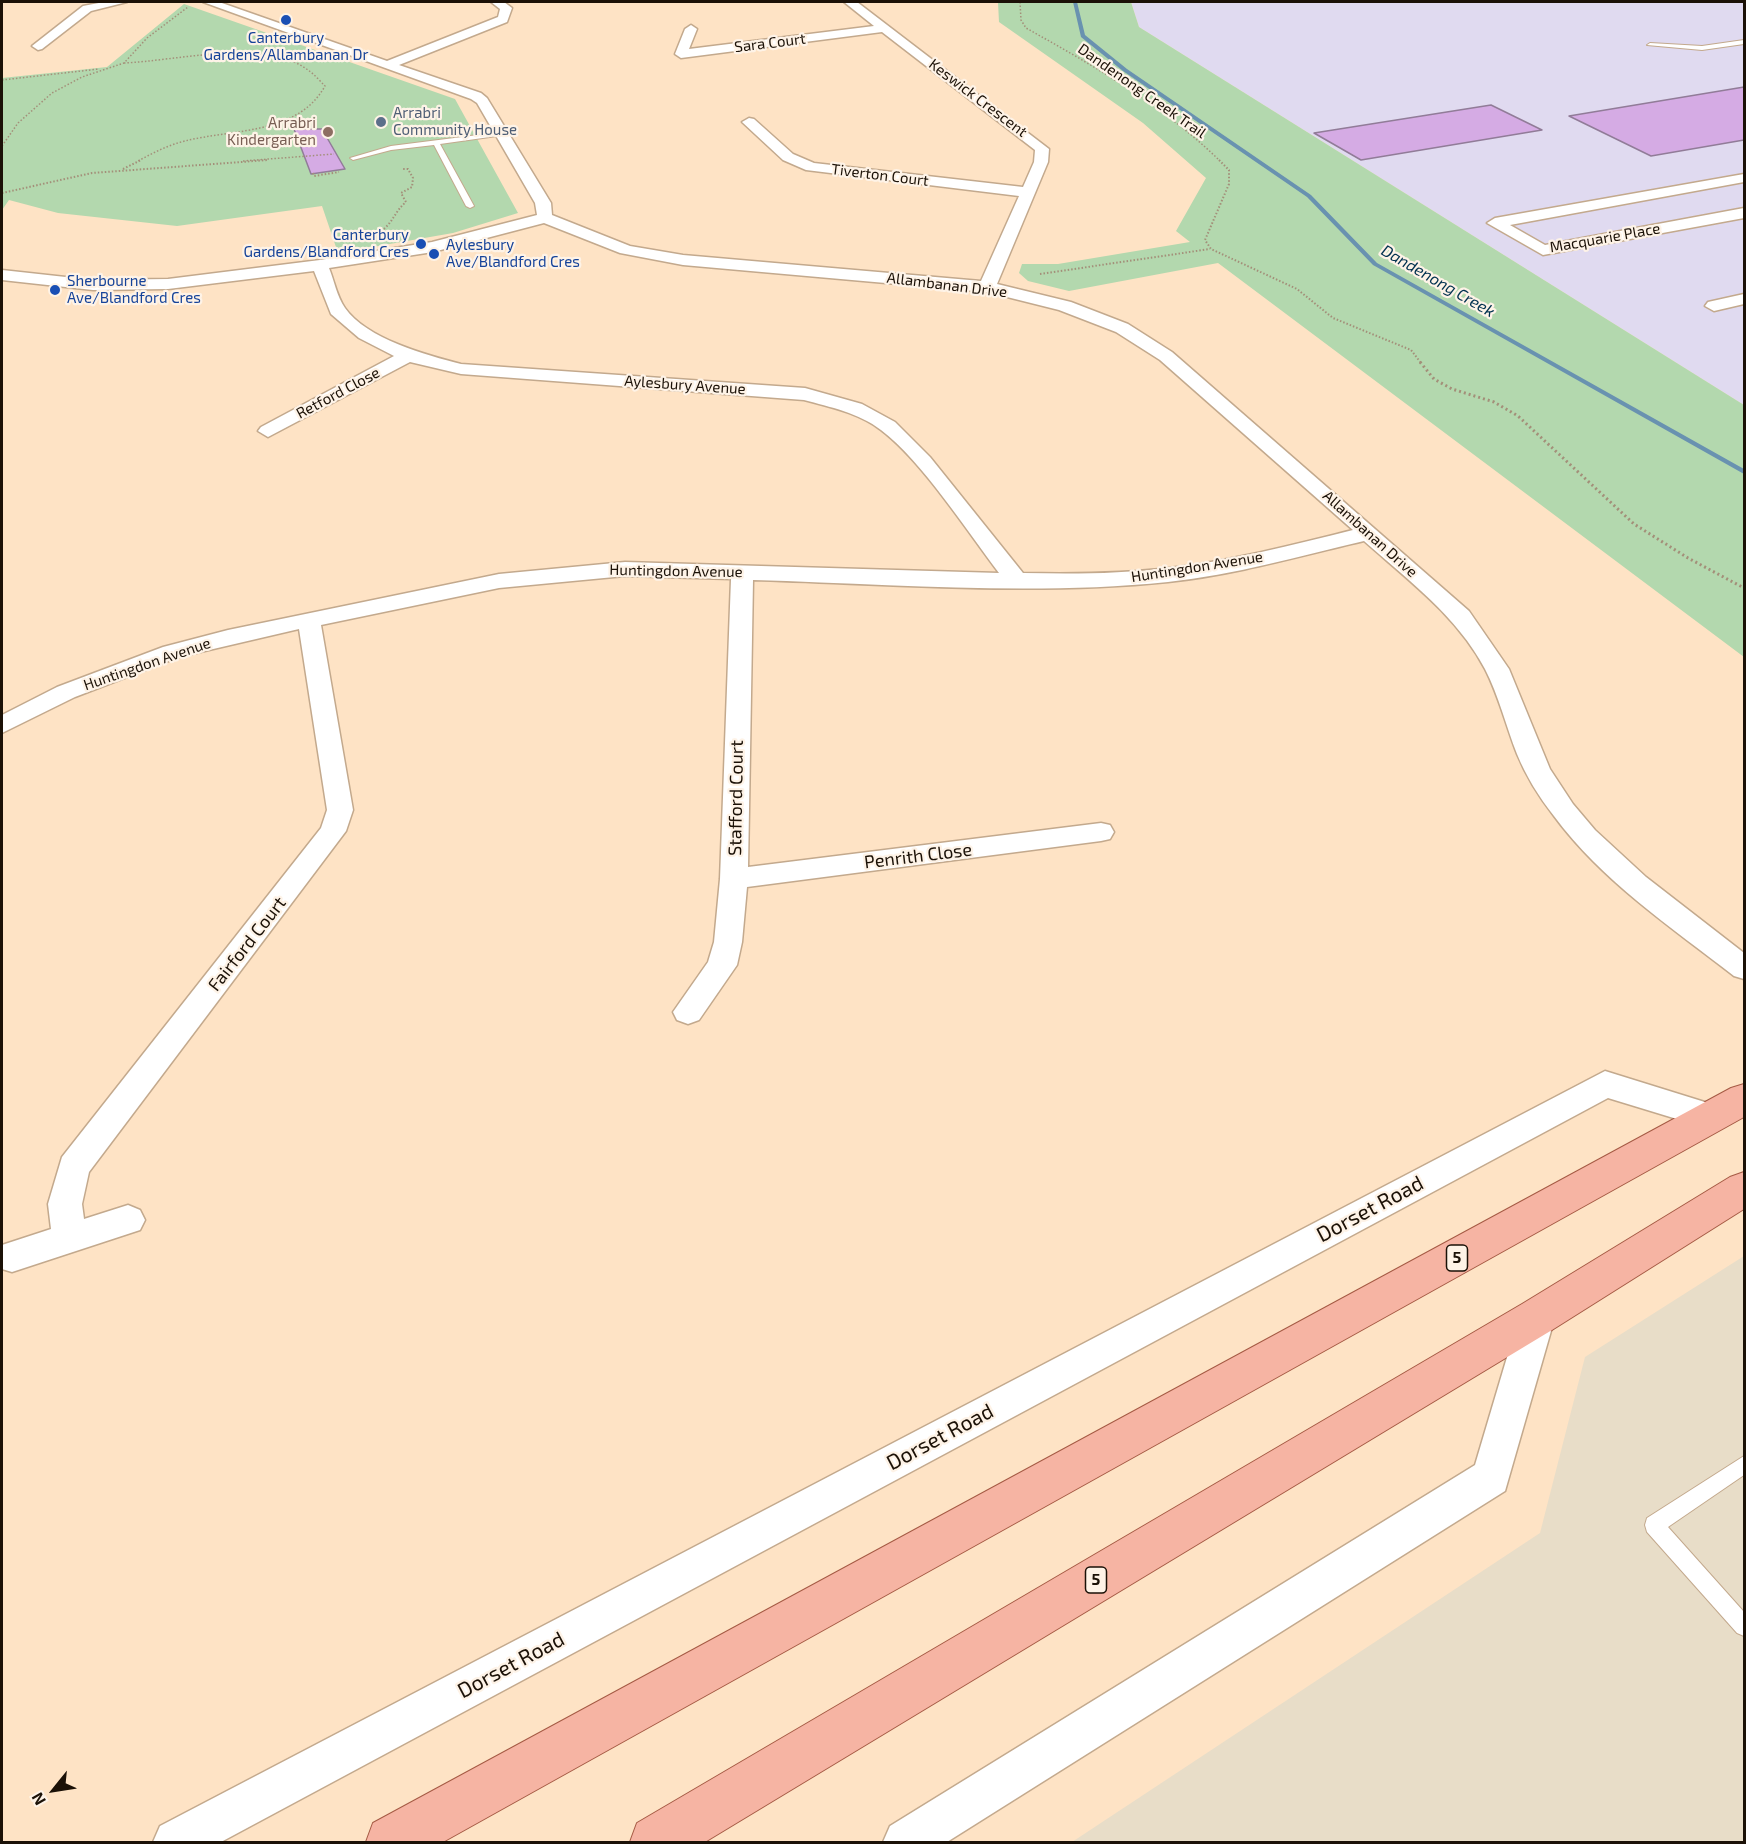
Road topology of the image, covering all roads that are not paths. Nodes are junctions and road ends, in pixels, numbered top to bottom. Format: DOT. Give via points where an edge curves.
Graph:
graph roads {
  1 [pos="121,2"];
  2 [pos="209,2"];
  3 [pos="497,2"];
  4 [pos="850,2"];
  5 [pos="886,28"];
  6 [pos="691,29"];
  7 [pos="1744,42"];
  8 [pos="1650,45"];
  9 [pos="38,46"];
  10 [pos="390,64"];
  11 [pos="749,122"];
  12 [pos="502,134"];
  13 [pos="436,142"];
  14 [pos="353,158"];
  15 [pos="1744,178"];
  16 [pos="1697,187"];
  17 [pos="1026,192"];
  18 [pos="470,206"];
  19 [pos="1744,211"];
  20 [pos="545,218"];
  21 [pos="320,265"];
  22 [pos="2,275"];
  23 [pos="990,282"];
  24 [pos="1744,299"];
  25 [pos="1714,306"];
  26 [pos="408,356"];
  27 [pos="268,431"];
  28 [pos="1369,533"];
  29 [pos="742,572"];
  30 [pos="1017,581"];
  31 [pos="309,621"];
  32 [pos="2,724"];
  33 [pos="1101,832"];
  34 [pos="734,879"];
  35 [pos="1744,968"];
  36 [pos="688,1012"];
  37 [pos="1729,1108"];
  38 [pos="1744,1189"];
  39 [pos="128,1220"];
  40 [pos="69,1239"];
  41 [pos="12,1257"];
  42 [pos="1537,1317"];
  43 [pos="1744,1465"];
  44 [pos="1744,1626"];
  45 [pos="176,1842"];
  46 [pos="392,1842"];
  47 [pos="656,1842"];
  48 [pos="906,1842"];
  1 -- 9 [label="street" via="87,8"];
  2 -- 10 [label="street"];
  3 -- 10 [label="street" via="506,8 502,19"];
  4 -- 5 [label="street, Keswick Crescent"];
  5 -- 6 [label="street, Sara Court" via="681,54"];
  5 -- 17 [label="street, Keswick Crescent" via="1042,149 1041,162"];
  7 -- 8 [label="lane" via="1702,48"];
  10 -- 12 [label="street" via="476,96"];
  11 -- 17 [label="street, Tiverton Court" via="788,157 811,167"];
  12 -- 13 [label="lane"];
  12 -- 20 [label="street" via="543,203"];
  13 -- 14 [label="lane"];
  13 -- 18 [label="lane"];
  15 -- 16 [label="street, Macquarie Place"];
  16 -- 19 [label="street, Macquarie Place"];
  16 -- 19 [label="street, Macquarie Place" via="1495,223 1543,250"];
  17 -- 23 [label="street, Keswick Crescent"];
  20 -- 21 [label="street" via="434,247"];
  20 -- 23 [label="street, Allambanan Drive" via="597,241 656,256"];
  21 -- 22 [label="street" via="135,285 50,282"];
  21 -- 26 [label="street, Aylesbury Avenue" via="337,310 365,334"];
  23 -- 28 [label="street, Allambanan Drive" via="1122,328 1166,356"];
  24 -- 25 [label="street"];
  26 -- 27 [label="street, Retford Close"];
  26 -- 30 [label="street, Aylesbury Avenue" via="461,369 805,394 855,408 888,426 923,461"];
  28 -- 30 [label="street, Huntingdon Avenue" via="1170,575 1095,581"];
  28 -- 35 [label="street, Allambanan Drive" via="1461,616 1486,649 1501,677 1532,760 1545,784 1588,839 1624,873"];
  29 -- 30 [label="street, Huntingdon Avenue"];
  29 -- 31 [label="street, Huntingdon Avenue" via="625,569 548,574"];
  29 -- 34 [label="street, Stafford Court"];
  31 -- 32 [label="street, Huntingdon Avenue" via="171,652 66,692"];
  31 -- 40 [label="street, Fairford Court" via="340,810 333,831 74,1167 65,1204"];
  33 -- 34 [label="street, Penrith Close"];
  34 -- 36 [label="street, Stafford Court" via="722,965"];
  37 -- 45 [label="street, Dorset Road" via="1605,1084"];
  37 -- 46 [label="main road, Dorset Road / 5"];
  38 -- 42 [label="main road, 5"];
  39 -- 40 [label="street"];
  40 -- 41 [label="street"];
  42 -- 47 [label="main road, 5"];
  42 -- 48 [label="street" via="1491,1477"];
  43 -- 44 [label="lane" via="1654,1525"];
}
